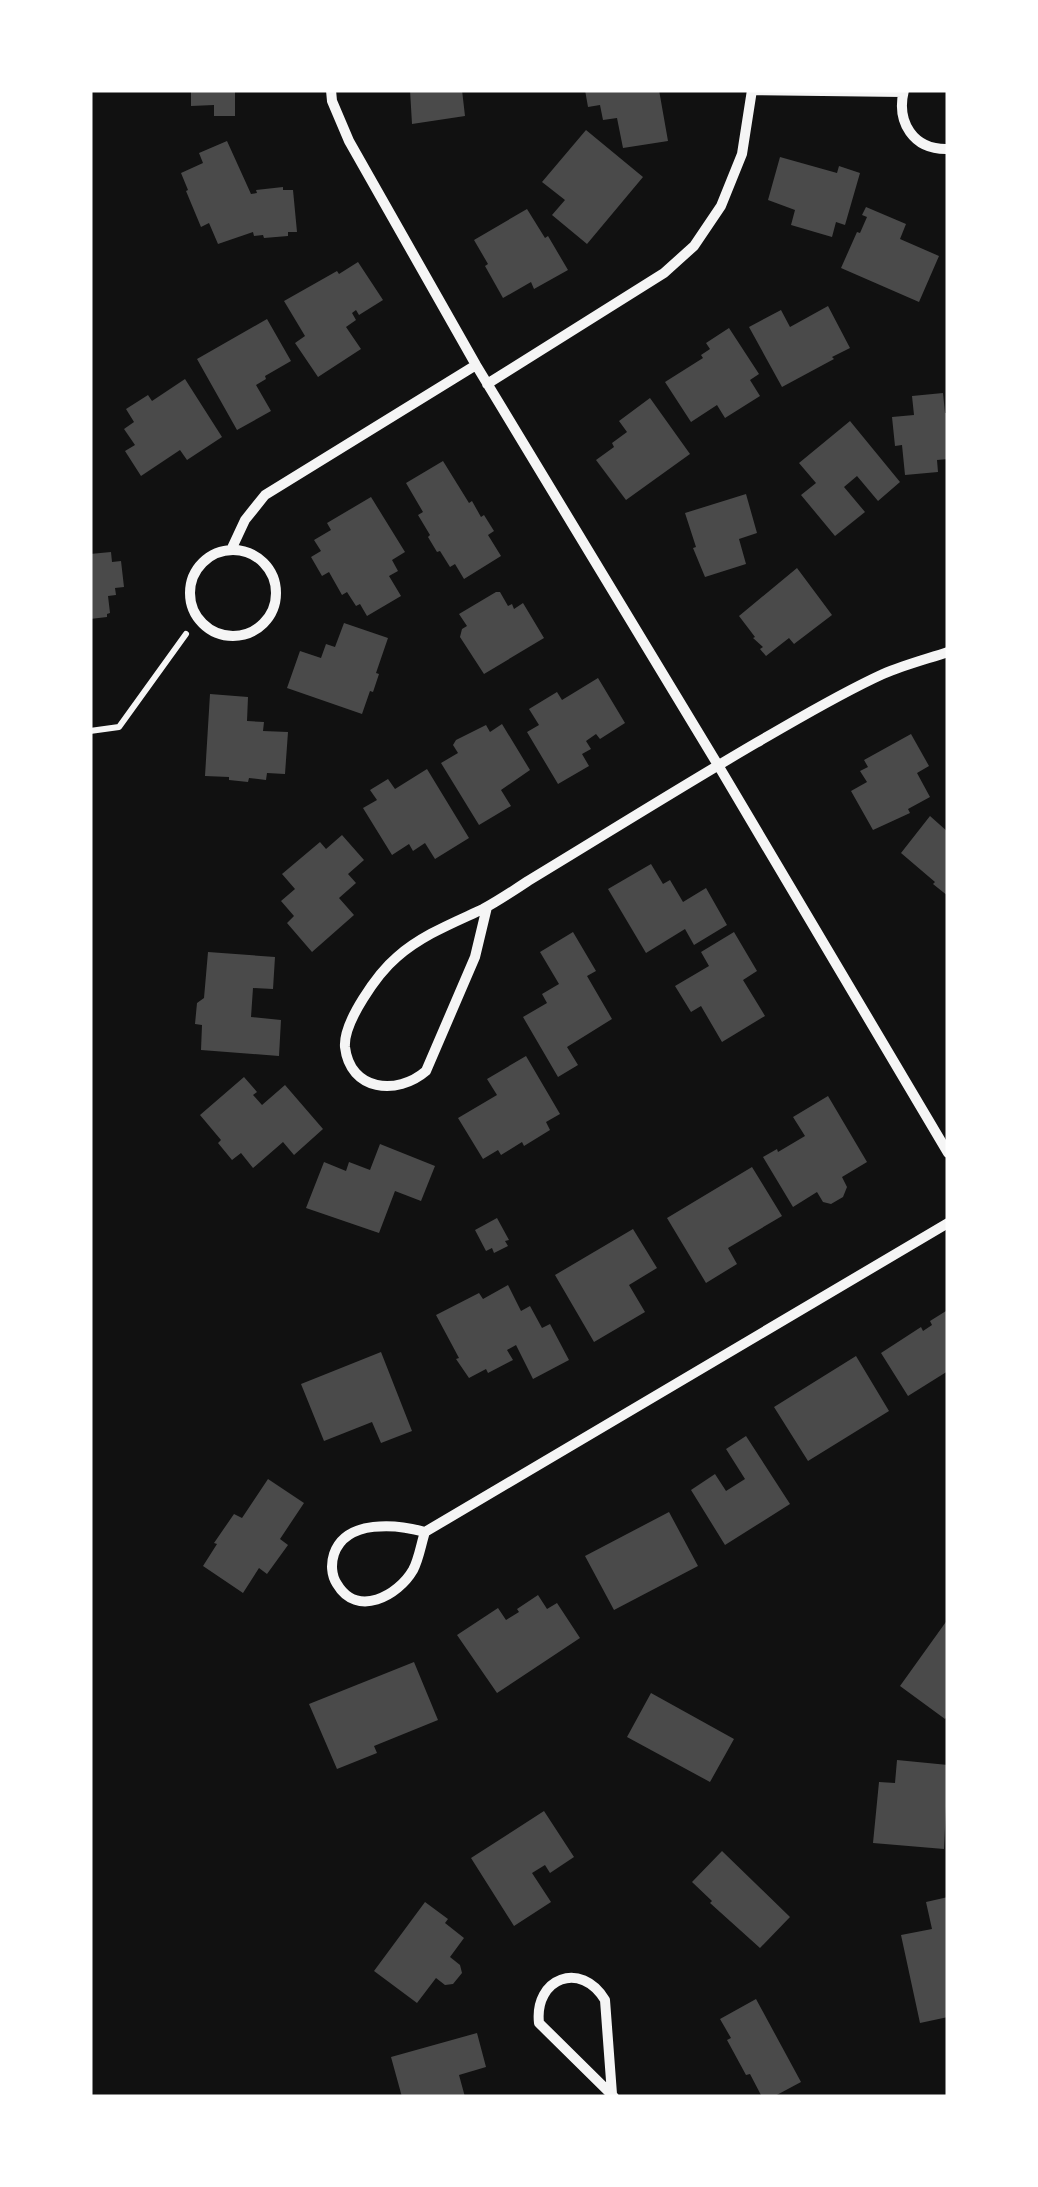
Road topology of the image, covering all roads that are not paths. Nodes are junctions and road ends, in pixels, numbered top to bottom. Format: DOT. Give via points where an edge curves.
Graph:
graph roads {
  1 [pos="330,90"];
  2 [pos="752,90"];
  3 [pos="903,91"];
  4 [pos="948,150"];
  5 [pos="476,365"];
  6 [pos="487,384"];
  7 [pos="232,550"];
  8 [pos="948,652"];
  9 [pos="718,765"];
  10 [pos="487,906"];
  11 [pos="948,1153"];
  12 [pos="948,1223"];
  13 [pos="425,1532"];
  14 [pos="613,2096"];
  1 -- 5 [label="street" via="349,141"];
  2 -- 3 [label="street"];
  2 -- 6 [label="street" via="742,154 721,206 694,246 664,274"];
  3 -- 4 [label="street" via="900,107 912,136"];
  5 -- 6 [label="street"];
  5 -- 7 [label="street" via="265,495"];
  6 -- 9 [label="street"];
  7 -- 7 [label="street" via="204,560 190,586 196,616 219,634 234,636 262,625 275,584 260,559"];
  8 -- 9 [label="street" via="885,674"];
  9 -- 10 [label="street"];
  9 -- 11 [label="street"];
  10 -- 10 [label="street" via="415,943 377,976 346,1032 348,1058 364,1079 389,1088 426,1070 474,956"];
  12 -- 13 [label="street"];
  13 -- 13 [label="street" via="394,1526 343,1538 332,1560 337,1584 356,1600 380,1600 415,1567"];
  14 -- 14 [label="street" via="605,2000 590,1983 558,1981 540,1998 538,2024"];
}
